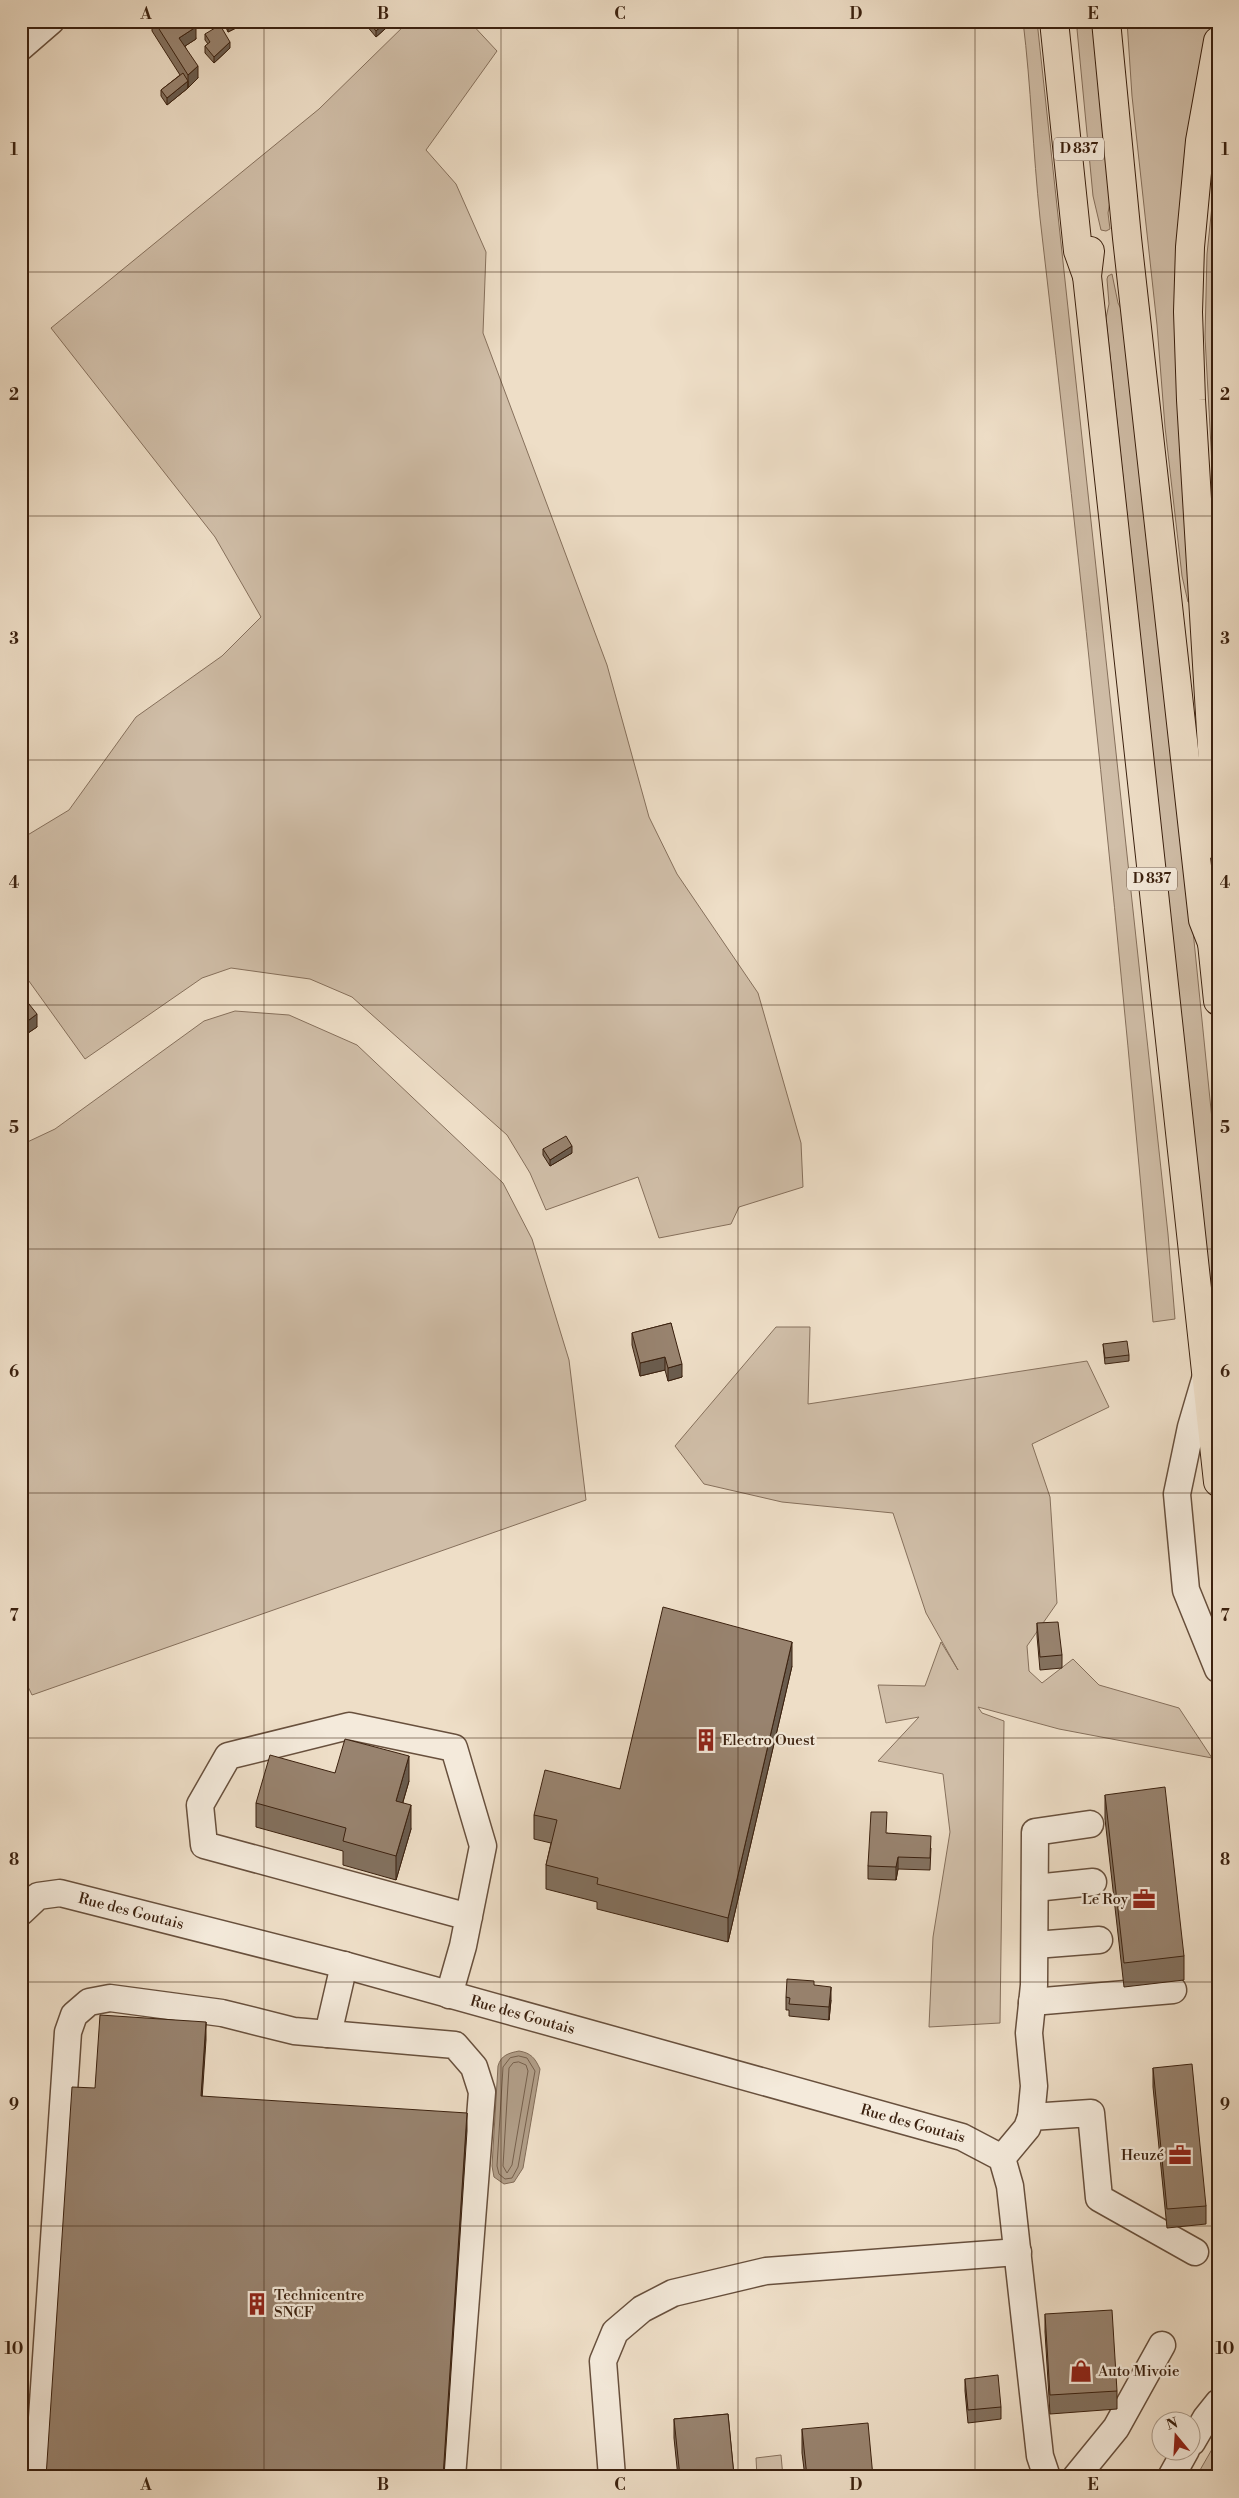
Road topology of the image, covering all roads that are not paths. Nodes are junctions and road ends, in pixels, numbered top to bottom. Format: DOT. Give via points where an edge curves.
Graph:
graph roads {
  1 [pos="51,21"];
  2 [pos="1054,21"];
  3 [pos="1068,21"];
  4 [pos="1106,21"];
  5 [pos="1218,41"];
  6 [pos="21,47"];
  7 [pos="1086,276"];
  8 [pos="1218,846"];
  9 [pos="1215,935"];
  10 [pos="1218,1001"];
  11 [pos="1206,1376"];
  12 [pos="1218,1482"];
  13 [pos="1218,1669"];
  14 [pos="1090,1824"];
  15 [pos="1093,1882"];
  16 [pos="1035,1888"];
  17 [pos="30,1904"];
  18 [pos="469,1917"];
  19 [pos="1099,1940"];
  20 [pos="1035,1945"];
  21 [pos="344,1965"];
  22 [pos="1173,1990"];
  23 [pos="449,1995"];
  24 [pos="1032,2002"];
  25 [pos="328,2034"];
  26 [pos="1029,2123"];
  27 [pos="1002,2158"];
  28 [pos="1018,2252"];
  29 [pos="1195,2252"];
  30 [pos="1162,2345"];
  31 [pos="1214,2411"];
  32 [pos="1202,2428"];
  33 [pos="1180,2460"];
  34 [pos="38,2477"];
  35 [pos="452,2477"];
  36 [pos="612,2477"];
  37 [pos="1047,2477"];
  38 [pos="1076,2477"];
  39 [pos="1171,2477"];
  1 -- 6 [label="street"];
  2 -- 7 [label="main road" via="1078,251"];
  3 -- 7 [label="main road, D 837" via="1090,251"];
  4 -- 9 [label="main road, D 837" via="1203,920"];
  5 -- 8 [label="main road" via="1198,150 1188,312"];
  7 -- 11 [label="main road, D 837"];
  9 -- 10 [label="main road, D 837"];
  11 -- 12 [label="main road, D 837"];
  11 -- 13 [label="street" via="1190,1427 1177,1494 1186,1590"];
  14 -- 16 [label="street" via="1035,1832"];
  15 -- 16 [label="street"];
  16 -- 20 [label="street"];
  17 -- 21 [label="street, Rue des Goutais" via="60,1893"];
  18 -- 18 [label="street" via="484,1846 454,1748 348,1726 228,1756 200,1805 204,1845"];
  18 -- 23 [label="street"];
  19 -- 20 [label="street"];
  20 -- 24 [label="street"];
  21 -- 23 [label="street, Rue des Goutais"];
  21 -- 25 [label="street"];
  22 -- 24 [label="street"];
  23 -- 27 [label="street, Rue des Goutais" via="962,2137"];
  24 -- 26 [label="street" via="1029,2033 1034,2086"];
  25 -- 34 [label="street" via="294,2031 222,2013 110,1998 89,2002 74,2014 68,2032"];
  25 -- 35 [label="street" via="455,2045 474,2067 482,2092"];
  26 -- 27 [label="street"];
  26 -- 29 [label="street" via="1091,2113 1098,2198"];
  27 -- 28 [label="street" via="1010,2186"];
  28 -- 36 [label="street" via="766,2272 673,2293 642,2309 615,2332 603,2361"];
  28 -- 37 [label="street" via="1040,2456"];
  30 -- 38 [label="street" via="1116,2428"];
  31 -- 32 [label="street"];
  33 -- 39 [label="street"];
}
